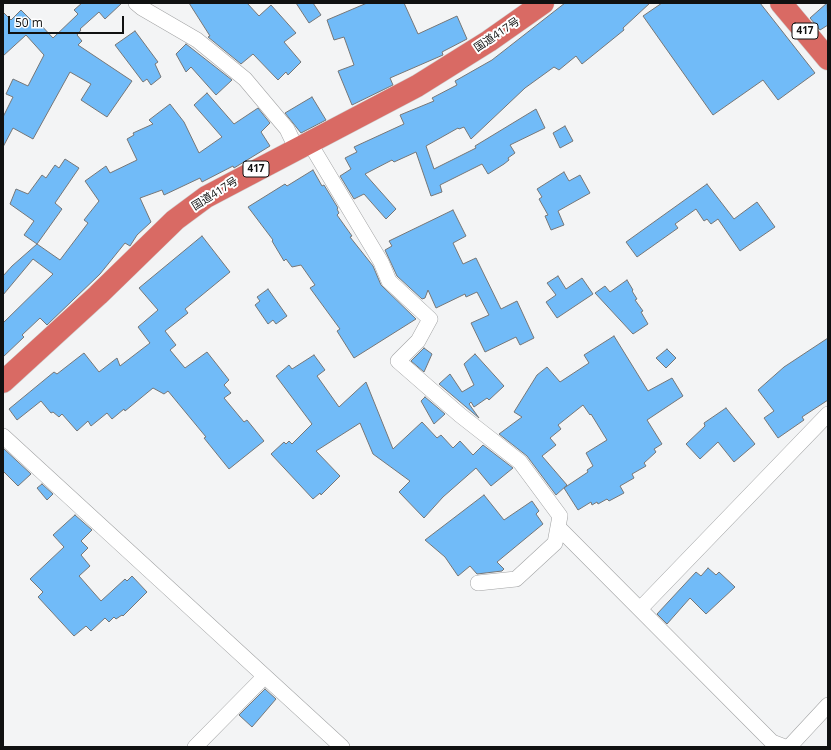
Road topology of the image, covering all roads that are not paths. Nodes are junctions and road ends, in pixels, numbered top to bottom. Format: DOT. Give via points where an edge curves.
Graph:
graph roads {
  1 [pos="136,3"];
  2 [pos="543,3"];
  3 [pos="781,3"];
  4 [pos="828,59"];
  5 [pos="302,145"];
  6 [pos="3,382"];
  7 [pos="828,414"];
  8 [pos="3,436"];
  9 [pos="558,527"];
  10 [pos="478,583"];
  11 [pos="640,609"];
  12 [pos="264,676"];
  13 [pos="828,705"];
  14 [pos="195,747"];
  15 [pos="342,747"];
  16 [pos="785,747"];
  17 [pos="789,747"];
  1 -- 5 [label="street" via="197,40 244,79"];
  2 -- 5 [label="highway, 国道417号 / 417" via="489,41 417,86"];
  3 -- 4 [label="highway, 417"];
  5 -- 6 [label="highway, 国道417号 / 417" via="206,197 175,220"];
  5 -- 9 [label="street" via="381,262 389,280 430,319 418,341 398,361 460,415 520,462 560,516"];
  7 -- 11 [label="street"];
  8 -- 12 [label="street"];
  9 -- 10 [label="street" via="555,543 516,579"];
  9 -- 11 [label="street"];
  11 -- 16 [label="street" via="772,742"];
  12 -- 14 [label="street"];
  12 -- 15 [label="street"];
  13 -- 17 [label="street"];
}
